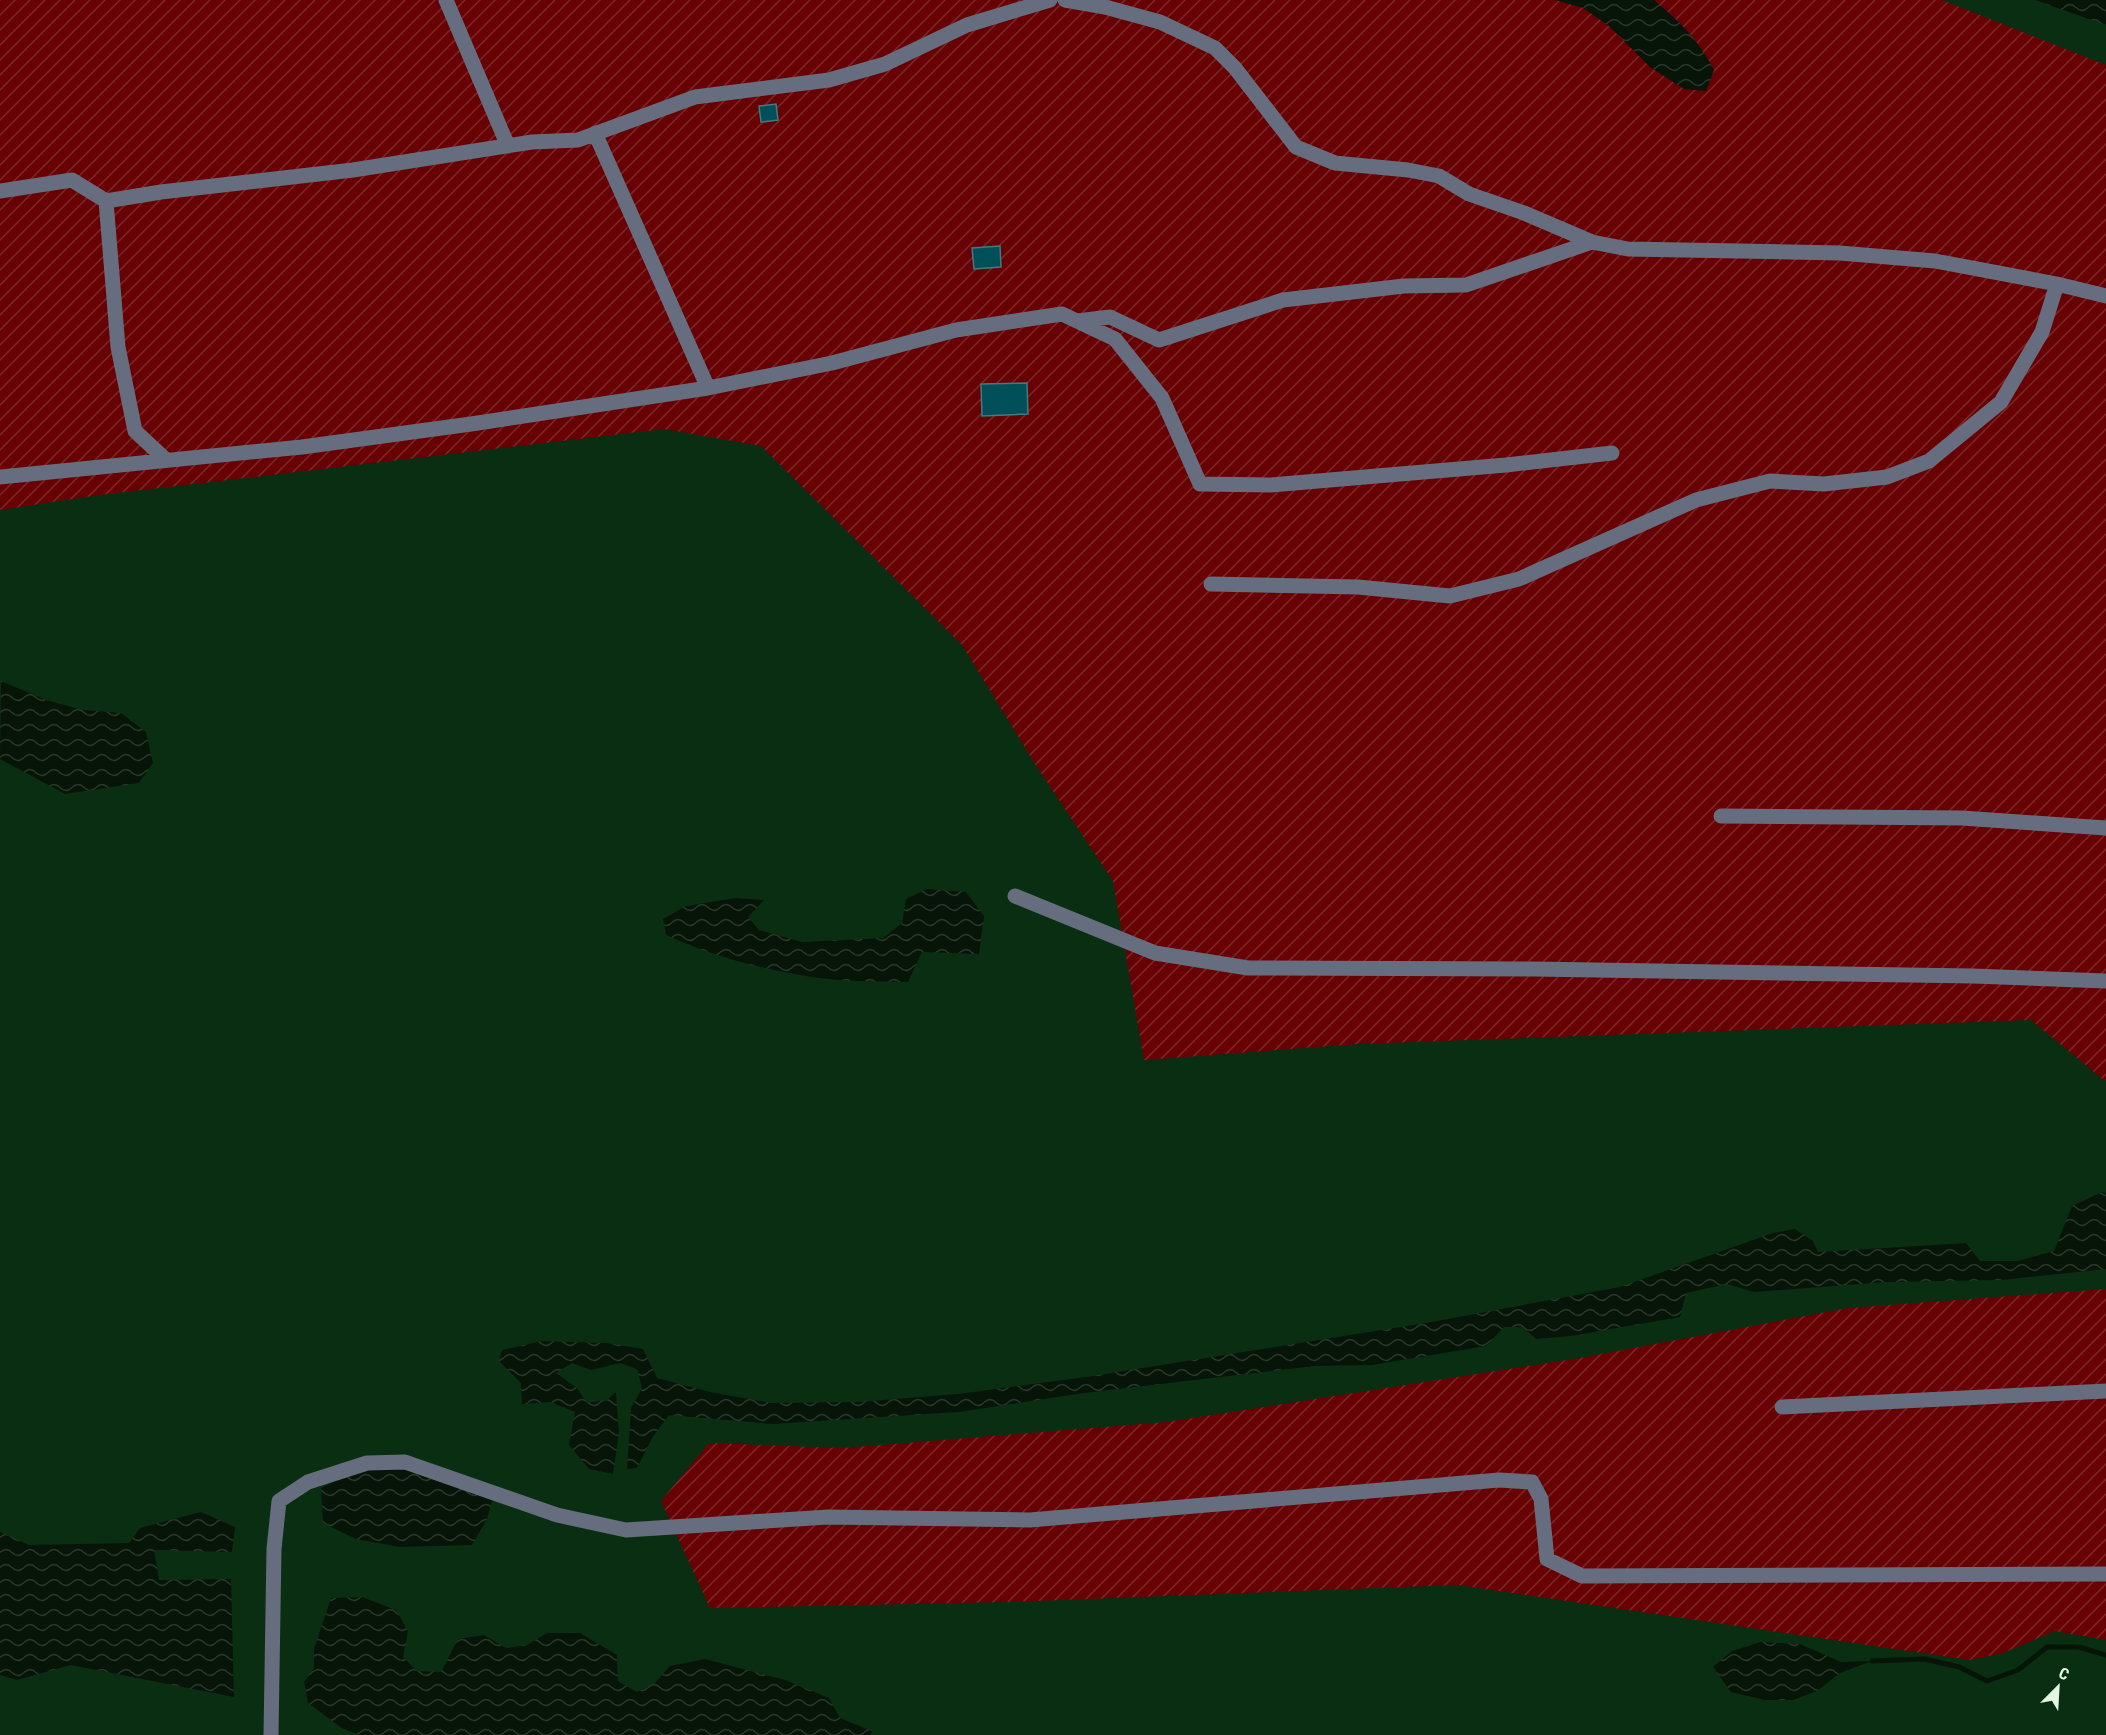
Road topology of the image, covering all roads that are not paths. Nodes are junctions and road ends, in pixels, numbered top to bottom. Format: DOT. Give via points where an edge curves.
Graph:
graph roads {
  1 [pos="446,0"];
  2 [pos="1050,0"];
  3 [pos="1065,0"];
  4 [pos="596,134"];
  5 [pos="508,146"];
  6 [pos="0,191"];
  7 [pos="106,201"];
  8 [pos="1592,242"];
  9 [pos="2057,284"];
  10 [pos="2106,296"];
  11 [pos="1077,321"];
  12 [pos="708,388"];
  13 [pos="1612,453"];
  14 [pos="165,459"];
  15 [pos="0,477"];
  16 [pos="1211,584"];
  17 [pos="1721,816"];
  18 [pos="2106,828"];
  19 [pos="1015,896"];
  20 [pos="2106,981"];
  21 [pos="2106,1391"];
  22 [pos="1782,1407"];
  23 [pos="2106,1574"];
  24 [pos="271,1735"];
  1 -- 5 [label="street"];
  2 -- 4 [label="street" via="967,25 885,64 829,80 695,97"];
  3 -- 8 [label="street" via="1160,22 1215,48 1296,147 1335,163 1439,176 1469,194"];
  4 -- 5 [label="street" via="578,140"];
  4 -- 12 [label="street"];
  5 -- 7 [label="street"];
  6 -- 7 [label="street" via="72,180"];
  7 -- 14 [label="street" via="118,347 135,431"];
  8 -- 9 [label="street" via="1628,249 1840,253 1935,261"];
  8 -- 11 [label="street" via="1466,285 1404,286 1283,300 1159,340 1110,317"];
  9 -- 10 [label="street"];
  9 -- 16 [label="street" via="2043,332 2001,402 1929,461 1887,477 1824,484 1770,481 1696,500 1519,579 1450,596 1358,587"];
  11 -- 12 [label="street" via="1062,314 956,330 832,363"];
  11 -- 13 [label="street" via="1115,339 1162,398 1200,484 1271,485"];
  12 -- 14 [label="street" via="336,442"];
  14 -- 15 [label="street"];
  17 -- 18 [label="street" via="1962,818"];
  19 -- 20 [label="street" via="1155,953 1248,968 1534,969"];
  21 -- 22 [label="street"];
  23 -- 24 [label="street" via="1582,1576 1547,1559 1541,1499 1532,1482 1499,1480 1030,1520 828,1517 626,1530 557,1515 405,1462 367,1463 308,1482 279,1501 274,1549"];
}
